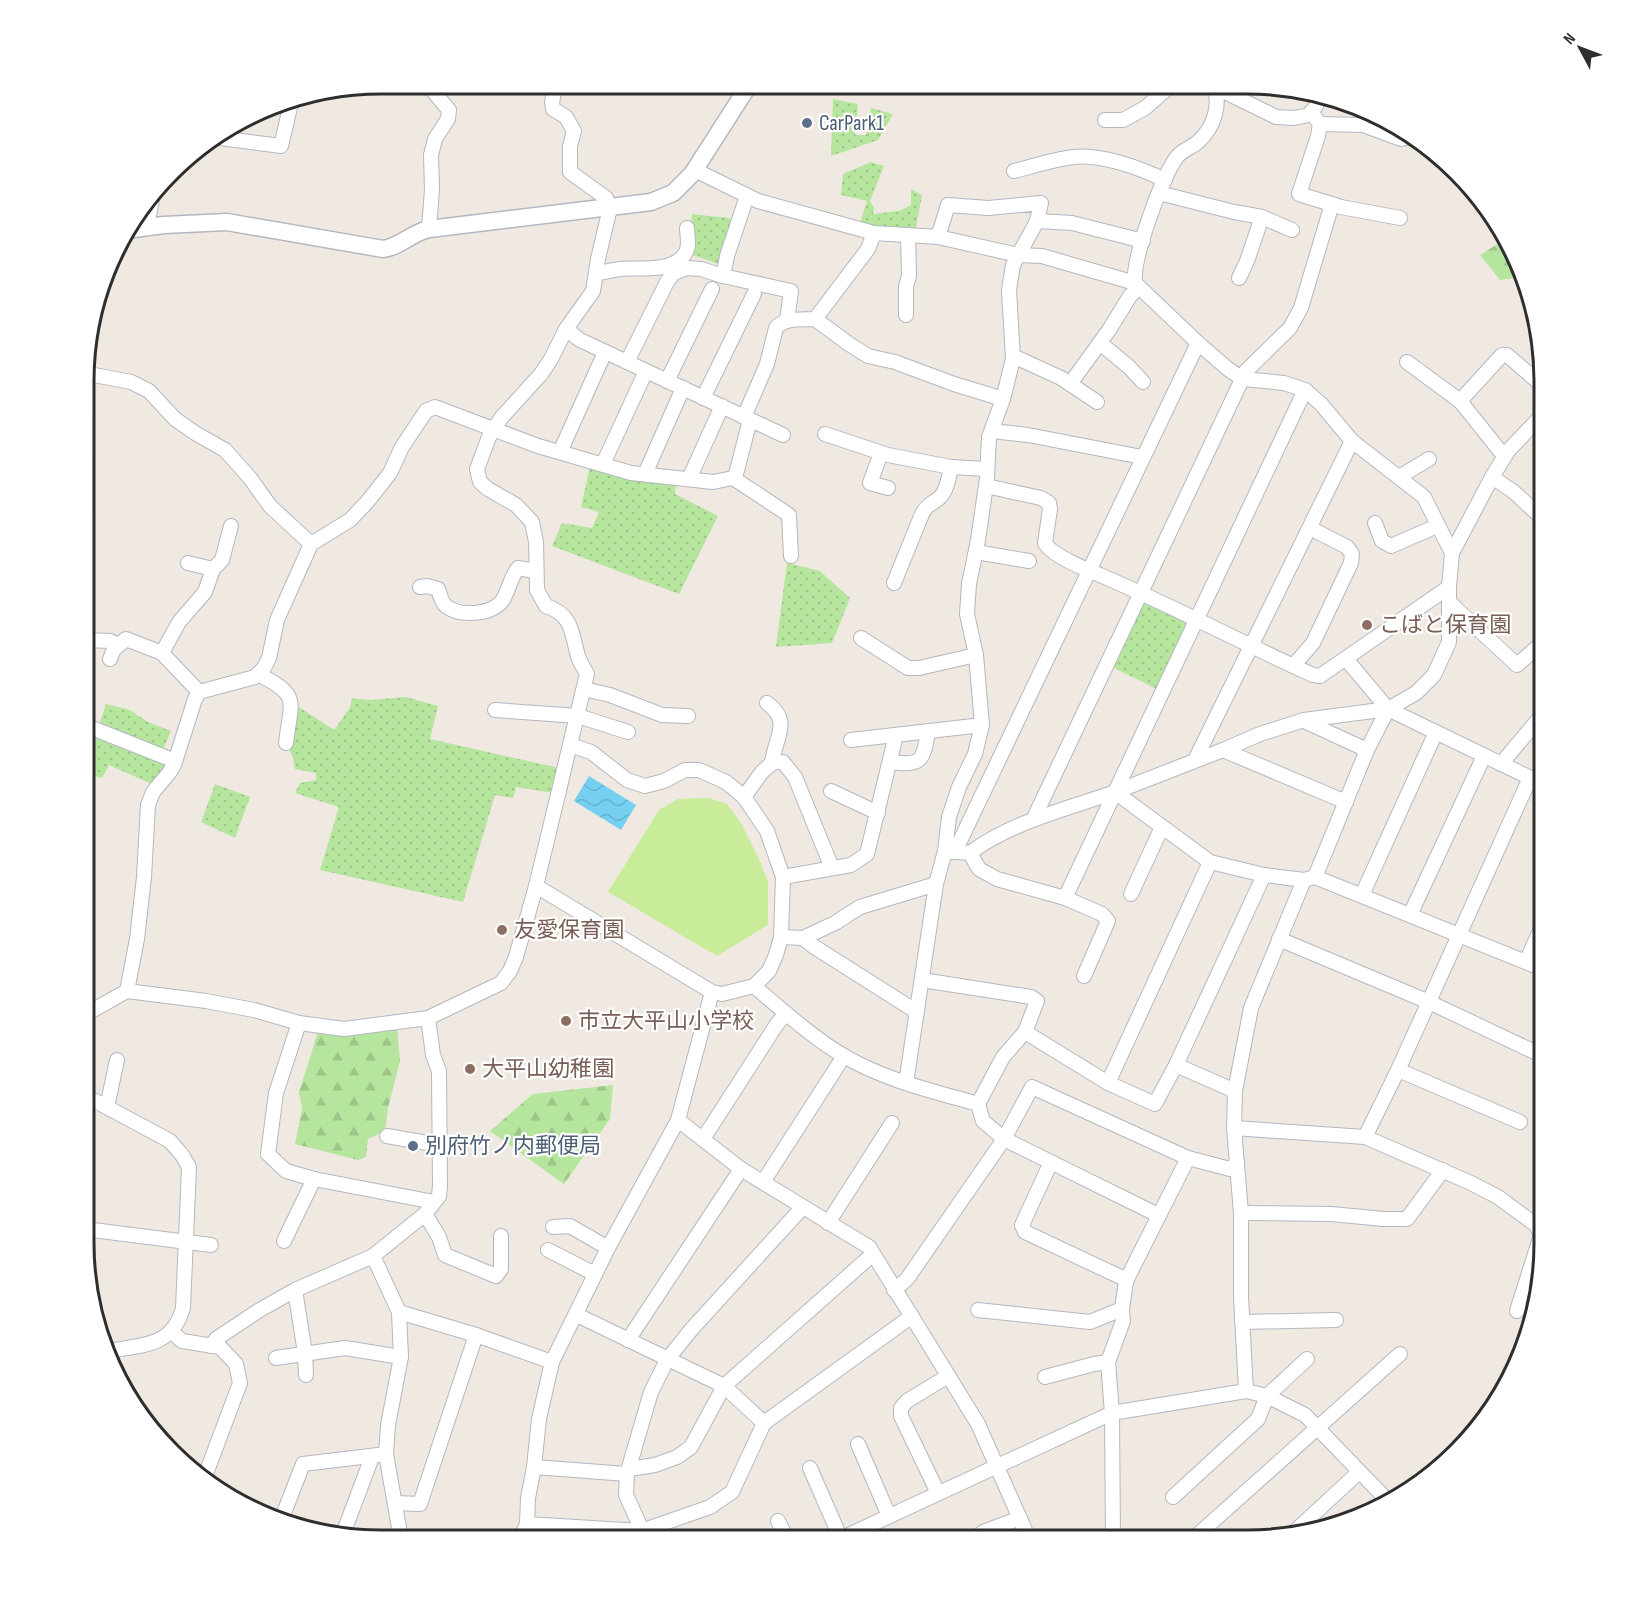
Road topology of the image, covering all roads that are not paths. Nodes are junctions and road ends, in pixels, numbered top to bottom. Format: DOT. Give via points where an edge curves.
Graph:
graph roads {
  1 [pos="435,94"];
  2 [pos="554,94"];
  3 [pos="743,94"];
  4 [pos="1161,94"];
  5 [pos="1217,94"];
  6 [pos="1228,94"];
  7 [pos="1317,103"];
  8 [pos="290,110"];
  9 [pos="1311,112"];
  10 [pos="1105,120"];
  11 [pos="1320,124"];
  12 [pos="1398,138"];
  13 [pos="228,139"];
  14 [pos="695,170"];
  15 [pos="1014,171"];
  16 [pos="1162,187"];
  17 [pos="747,196"];
  18 [pos="1332,204"];
  19 [pos="610,208"];
  20 [pos="149,213"];
  21 [pos="1262,217"];
  22 [pos="1400,218"];
  23 [pos="1037,221"];
  24 [pos="147,227"];
  25 [pos="139,228"];
  26 [pos="687,228"];
  27 [pos="429,229"];
  28 [pos="1292,230"];
  29 [pos="874,233"];
  30 [pos="908,235"];
  31 [pos="938,237"];
  32 [pos="1143,241"];
  33 [pos="1017,255"];
  34 [pos="596,274"];
  35 [pos="723,276"];
  36 [pos="1239,278"];
  37 [pos="1137,285"];
  38 [pos="712,289"];
  39 [pos="754,294"];
  40 [pos="906,315"];
  41 [pos="815,319"];
  42 [pos="787,321"];
  43 [pos="566,329"];
  44 [pos="1100,343"];
  45 [pos="1198,343"];
  46 [pos="605,352"];
  47 [pos="1013,356"];
  48 [pos="627,362"];
  49 [pos="1407,362"];
  50 [pos="646,371"];
  51 [pos="94,375"];
  52 [pos="1534,378"];
  53 [pos="1242,379"];
  54 [pos="667,381"];
  55 [pos="1143,382"];
  56 [pos="1070,384"];
  57 [pos="683,388"];
  58 [pos="1305,390"];
  59 [pos="703,398"];
  60 [pos="1003,399"];
  61 [pos="1460,401"];
  62 [pos="1097,402"];
  63 [pos="722,406"];
  64 [pos="747,418"];
  65 [pos="1534,424"];
  66 [pos="494,428"];
  67 [pos="992,431"];
  68 [pos="825,434"];
  69 [pos="783,435"];
  70 [pos="1352,441"];
  71 [pos="560,452"];
  72 [pos="881,453"];
  73 [pos="1504,456"];
  74 [pos="1142,458"];
  75 [pos="1429,459"];
  76 [pos="603,464"];
  77 [pos="951,466"];
  78 [pos="987,469"];
  79 [pos="645,474"];
  80 [pos="1399,477"];
  81 [pos="1492,477"];
  82 [pos="733,478"];
  83 [pos="688,479"];
  84 [pos="986,486"];
  85 [pos="888,488"];
  86 [pos="1534,511"];
  87 [pos="1375,523"];
  88 [pos="1437,525"];
  89 [pos="231,526"];
  90 [pos="1310,528"];
  91 [pos="311,544"];
  92 [pos="976,552"];
  93 [pos="1452,553"];
  94 [pos="791,556"];
  95 [pos="1029,561"];
  96 [pos="188,563"];
  97 [pos="213,569"];
  98 [pos="1088,570"];
  99 [pos="535,571"];
  100 [pos="894,583"];
  101 [pos="1449,586"];
  102 [pos="420,587"];
  103 [pos="1140,592"];
  104 [pos="1449,602"];
  105 [pos="1197,619"];
  106 [pos="861,638"];
  107 [pos="94,640"];
  108 [pos="118,645"];
  109 [pos="1251,646"];
  110 [pos="1534,650"];
  111 [pos="162,653"];
  112 [pos="975,655"];
  113 [pos="1346,658"];
  114 [pos="110,659"];
  115 [pos="1293,666"];
  116 [pos="258,674"];
  117 [pos="584,689"];
  118 [pos="199,692"];
  119 [pos="767,703"];
  120 [pos="495,710"];
  121 [pos="1388,710"];
  122 [pos="578,716"];
  123 [pos="688,716"];
  124 [pos="1304,720"];
  125 [pos="981,725"];
  126 [pos="1534,725"];
  127 [pos="94,729"];
  128 [pos="628,732"];
  129 [pos="928,732"];
  130 [pos="1436,732"];
  131 [pos="896,735"];
  132 [pos="851,740"];
  133 [pos="286,743"];
  134 [pos="570,745"];
  135 [pos="1223,750"];
  136 [pos="1368,750"];
  137 [pos="1484,756"];
  138 [pos="1195,760"];
  139 [pos="175,761"];
  140 [pos="890,762"];
  141 [pos="772,764"];
  142 [pos="1501,764"];
  143 [pos="1534,780"];
  144 [pos="1534,787"];
  145 [pos="831,791"];
  146 [pos="1115,792"];
  147 [pos="744,797"];
  148 [pos="1346,802"];
  149 [pos="878,813"];
  150 [pos="1033,820"];
  151 [pos="1162,827"];
  152 [pos="949,851"];
  153 [pos="970,853"];
  154 [pos="1210,862"];
  155 [pos="832,868"];
  156 [pos="1264,875"];
  157 [pos="783,877"];
  158 [pos="1310,879"];
  159 [pos="936,884"];
  160 [pos="536,886"];
  161 [pos="1131,894"];
  162 [pos="1362,895"];
  163 [pos="1065,898"];
  164 [pos="1410,915"];
  165 [pos="1459,935"];
  166 [pos="781,937"];
  167 [pos="803,938"];
  168 [pos="1279,939"];
  169 [pos="1534,944"];
  170 [pos="1526,962"];
  171 [pos="1534,965"];
  172 [pos="1084,976"];
  173 [pos="922,980"];
  174 [pos="754,986"];
  175 [pos="127,991"];
  176 [pos="712,992"];
  177 [pos="1429,1002"];
  178 [pos="94,1010"];
  179 [pos="917,1012"];
  180 [pos="786,1013"];
  181 [pos="428,1018"];
  182 [pos="300,1023"];
  183 [pos="1025,1032"];
  184 [pos="1534,1052"];
  185 [pos="844,1056"];
  186 [pos="117,1060"];
  187 [pos="1176,1065"];
  188 [pos="1398,1070"];
  189 [pos="906,1083"];
  190 [pos="1108,1083"];
  191 [pos="1235,1091"];
  192 [pos="94,1100"];
  193 [pos="978,1104"];
  194 [pos="107,1107"];
  195 [pos="678,1120"];
  196 [pos="1520,1122"];
  197 [pos="892,1123"];
  198 [pos="1234,1128"];
  199 [pos="387,1136"];
  200 [pos="1365,1137"];
  201 [pos="703,1139"];
  202 [pos="1004,1139"];
  203 [pos="439,1145"];
  204 [pos="1188,1158"];
  205 [pos="1051,1162"];
  206 [pos="1237,1163"];
  207 [pos="741,1169"];
  208 [pos="1443,1170"];
  209 [pos="314,1179"];
  210 [pos="763,1182"];
  211 [pos="434,1202"];
  212 [pos="802,1208"];
  213 [pos="1241,1213"];
  214 [pos="425,1214"];
  215 [pos="1158,1215"];
  216 [pos="828,1223"];
  217 [pos="1534,1225"];
  218 [pos="553,1227"];
  219 [pos="94,1230"];
  220 [pos="501,1236"];
  221 [pos="284,1240"];
  222 [pos="185,1241"];
  223 [pos="210,1245"];
  224 [pos="608,1248"];
  225 [pos="548,1250"];
  226 [pos="873,1254"];
  227 [pos="373,1256"];
  228 [pos="1533,1260"];
  229 [pos="596,1274"];
  230 [pos="1127,1280"];
  231 [pos="295,1290"];
  232 [pos="894,1290"];
  233 [pos="1122,1309"];
  234 [pos="978,1310"];
  235 [pos="1517,1311"];
  236 [pos="399,1312"];
  237 [pos="577,1315"];
  238 [pos="912,1316"];
  239 [pos="1336,1320"];
  240 [pos="1242,1322"];
  241 [pos="172,1332"];
  242 [pos="476,1335"];
  243 [pos="628,1340"];
  244 [pos="211,1346"];
  245 [pos="115,1350"];
  246 [pos="305,1353"];
  247 [pos="1400,1353"];
  248 [pos="401,1357"];
  249 [pos="276,1358"];
  250 [pos="1307,1359"];
  251 [pos="667,1360"];
  252 [pos="552,1362"];
  253 [pos="1108,1362"];
  254 [pos="306,1375"];
  255 [pos="948,1376"];
  256 [pos="1045,1377"];
  257 [pos="724,1386"];
  258 [pos="1246,1390"];
  259 [pos="1267,1396"];
  260 [pos="1112,1413"];
  261 [pos="764,1423"];
  262 [pos="1317,1428"];
  263 [pos="858,1444"];
  264 [pos="379,1455"];
  265 [pos="997,1465"];
  266 [pos="534,1467"];
  267 [pos="810,1468"];
  268 [pos="207,1470"];
  269 [pos="628,1472"];
  270 [pos="1359,1472"];
  271 [pos="938,1493"];
  272 [pos="1382,1495"];
  273 [pos="1173,1497"];
  274 [pos="396,1503"];
  275 [pos="284,1512"];
  276 [pos="889,1516"];
  277 [pos="1020,1518"];
  278 [pos="778,1521"];
  279 [pos="1312,1522"];
  280 [pos="527,1524"];
  281 [pos="347,1527"];
  282 [pos="400,1530"];
  283 [pos="524,1530"];
  284 [pos="591,1530"];
  285 [pos="642,1530"];
  286 [pos="656,1530"];
  287 [pos="782,1530"];
  288 [pos="837,1530"];
  289 [pos="860,1530"];
  290 [pos="989,1530"];
  291 [pos="1025,1530"];
  292 [pos="1113,1530"];
  293 [pos="1203,1530"];
  1 -- 27 [label="street" via="449,110 431,154"];
  2 -- 19 [label="street" via="553,109 566,117 574,131 570,172 606,198"];
  3 -- 14 [label="street"];
  4 -- 10 [label="street" via="1123,120"];
  5 -- 16 [label="street" via="1213,122 1200,140 1177,156"];
  6 -- 9 [label="street" via="1276,117 1294,118"];
  7 -- 9 [label="street"];
  8 -- 13 [label="street" via="282,146"];
  9 -- 11 [label="street"];
  11 -- 12 [label="street" via="1363,125"];
  11 -- 18 [label="street" via="1299,194"];
  14 -- 17 [label="street"];
  14 -- 19 [label="street" via="678,189 661,199"];
  15 -- 16 [label="street" via="1074,157 1091,157 1142,169"];
  16 -- 21 [label="street" via="1234,212"];
  16 -- 32 [label="street"];
  17 -- 29 [label="street"];
  17 -- 35 [label="street"];
  18 -- 22 [label="street"];
  18 -- 53 [label="street" via="1300,308 1290,327"];
  19 -- 27 [label="street"];
  19 -- 34 [label="street"];
  20 -- 24 [label="street"];
  21 -- 28 [label="street"];
  21 -- 36 [label="street"];
  23 -- 31 [label="street" via="1041,203 988,208 948,205"];
  23 -- 32 [label="street" via="1072,223"];
  23 -- 33 [label="street"];
  24 -- 25 [label="street"];
  24 -- 27 [label="street" via="226,222 383,249"];
  26 -- 34 [label="street" via="686,252 676,262 663,267"];
  29 -- 30 [label="street"];
  29 -- 41 [label="street" via="868,249"];
  30 -- 31 [label="street"];
  30 -- 40 [label="street"];
  31 -- 33 [label="street"];
  32 -- 37 [label="street" via="1134,275"];
  33 -- 37 [label="street" via="1059,260"];
  33 -- 47 [label="street" via="1009,290"];
  34 -- 43 [label="street" via="593,291"];
  35 -- 42 [label="street" via="791,291"];
  35 -- 48 [label="street" via="687,268 674,273"];
  37 -- 44 [label="street"];
  37 -- 45 [label="street"];
  38 -- 54 [label="street"];
  39 -- 59 [label="street"];
  41 -- 42 [label="street"];
  41 -- 60 [label="street" via="868,356"];
  42 -- 64 [label="street" via="776,328 768,364"];
  43 -- 46 [label="street"];
  43 -- 66 [label="street" via="541,374"];
  44 -- 55 [label="street"];
  44 -- 56 [label="street"];
  45 -- 53 [label="street"];
  45 -- 74 [label="street"];
  46 -- 48 [label="street"];
  46 -- 71 [label="street"];
  47 -- 56 [label="street"];
  47 -- 60 [label="street"];
  48 -- 50 [label="street"];
  49 -- 61 [label="street"];
  50 -- 54 [label="street"];
  50 -- 76 [label="street"];
  51 -- 91 [label="street" via="132,382 149,391 175,419 225,450 270,506"];
  52 -- 61 [label="street" via="1507,355 1502,356"];
  53 -- 58 [label="street" via="1284,383"];
  53 -- 103 [label="street"];
  54 -- 57 [label="street"];
  56 -- 62 [label="street"];
  57 -- 59 [label="street"];
  57 -- 79 [label="street"];
  58 -- 70 [label="street"];
  58 -- 105 [label="street"];
  59 -- 63 [label="street"];
  60 -- 67 [label="street"];
  61 -- 73 [label="street"];
  63 -- 64 [label="street"];
  63 -- 83 [label="street"];
  64 -- 69 [label="street"];
  64 -- 82 [label="street"];
  65 -- 73 [label="street"];
  66 -- 71 [label="street"];
  66 -- 91 [label="street" via="431,407 368,501 350,520"];
  66 -- 99 [label="street" via="478,461 477,475 488,489 516,505 532,522"];
  67 -- 74 [label="street"];
  67 -- 78 [label="street"];
  68 -- 72 [label="street"];
  70 -- 80 [label="street"];
  70 -- 90 [label="street"];
  71 -- 76 [label="street"];
  72 -- 77 [label="street"];
  72 -- 85 [label="street" via="870,483"];
  73 -- 81 [label="street"];
  74 -- 98 [label="street"];
  75 -- 80 [label="street"];
  76 -- 79 [label="street"];
  77 -- 78 [label="street"];
  77 -- 100 [label="street" via="945,491 922,514"];
  78 -- 84 [label="street"];
  79 -- 83 [label="street"];
  80 -- 88 [label="street" via="1424,497"];
  81 -- 86 [label="street"];
  81 -- 93 [label="street"];
  82 -- 83 [label="street" via="713,482"];
  82 -- 94 [label="street" via="789,514"];
  84 -- 92 [label="street"];
  84 -- 98 [label="street" via="1049,503 1047,548"];
  87 -- 88 [label="street" via="1382,541 1391,546"];
  88 -- 93 [label="street"];
  89 -- 97 [label="street" via="222,560"];
  90 -- 109 [label="street"];
  90 -- 115 [label="street" via="1347,548 1352,554 1351,564 1313,643"];
  91 -- 116 [label="street" via="277,620 269,658"];
  92 -- 95 [label="street"];
  92 -- 112 [label="street" via="967,614"];
  93 -- 101 [label="street"];
  96 -- 97 [label="street"];
  97 -- 111 [label="street" via="205,592 179,622"];
  98 -- 103 [label="street"];
  98 -- 152 [label="street" via="960,841"];
  99 -- 102 [label="street" via="518,568 502,601 481,613 449,608 443,604 438,590"];
  99 -- 117 [label="street" via="537,590 546,606 567,618 578,660 587,674"];
  101 -- 104 [label="street"];
  101 -- 113 [label="street"];
  103 -- 105 [label="street"];
  103 -- 150 [label="street"];
  104 -- 110 [label="street" via="1517,665"];
  104 -- 121 [label="street" via="1449,642 1434,675 1416,693"];
  105 -- 109 [label="street"];
  105 -- 146 [label="street"];
  106 -- 112 [label="street" via="908,668"];
  107 -- 108 [label="street"];
  108 -- 111 [label="street" via="126,639"];
  108 -- 114 [label="street"];
  109 -- 115 [label="street"];
  109 -- 138 [label="street"];
  111 -- 118 [label="street"];
  112 -- 125 [label="street"];
  113 -- 115 [label="street" via="1320,676"];
  113 -- 121 [label="street"];
  116 -- 118 [label="street"];
  116 -- 133 [label="street" via="288,692 291,702"];
  117 -- 122 [label="street"];
  117 -- 123 [label="street" via="662,715"];
  118 -- 139 [label="street"];
  119 -- 141 [label="street" via="779,713 781,722"];
  120 -- 122 [label="street"];
  121 -- 124 [label="street"];
  121 -- 130 [label="street"];
  121 -- 136 [label="street"];
  122 -- 128 [label="street"];
  122 -- 134 [label="street"];
  124 -- 135 [label="street"];
  124 -- 136 [label="street"];
  125 -- 129 [label="street"];
  125 -- 152 [label="street" via="975,754 949,817"];
  126 -- 142 [label="street"];
  127 -- 139 [label="street"];
  129 -- 131 [label="street"];
  129 -- 140 [label="street" via="922,757 915,763"];
  130 -- 137 [label="street"];
  130 -- 162 [label="street"];
  131 -- 132 [label="street"];
  131 -- 140 [label="street"];
  134 -- 147 [label="street" via="591,752 627,780 645,786 685,770 699,770 726,782"];
  134 -- 160 [label="street"];
  135 -- 138 [label="street"];
  135 -- 148 [label="street"];
  136 -- 148 [label="street"];
  137 -- 142 [label="street"];
  137 -- 164 [label="street"];
  138 -- 146 [label="street"];
  139 -- 175 [label="street" via="148,806 137,939"];
  140 -- 149 [label="street"];
  141 -- 147 [label="street"];
  141 -- 155 [label="street" via="783,762 795,777"];
  142 -- 143 [label="street"];
  144 -- 165 [label="street"];
  145 -- 149 [label="street"];
  146 -- 150 [label="street"];
  146 -- 151 [label="street"];
  146 -- 163 [label="street"];
  147 -- 157 [label="street" via="767,831"];
  148 -- 158 [label="street"];
  149 -- 155 [label="street" via="867,854 851,864"];
  150 -- 153 [label="street"];
  151 -- 154 [label="street"];
  151 -- 161 [label="street"];
  152 -- 153 [label="street"];
  152 -- 159 [label="street"];
  153 -- 163 [label="street" via="979,869 996,879"];
  154 -- 156 [label="street"];
  154 -- 190 [label="street"];
  155 -- 157 [label="street"];
  156 -- 158 [label="street"];
  156 -- 187 [label="street"];
  157 -- 166 [label="street"];
  158 -- 162 [label="street"];
  158 -- 168 [label="street"];
  159 -- 167 [label="street" via="860,907"];
  159 -- 173 [label="street"];
  160 -- 176 [label="street"];
  160 -- 181 [label="street" via="516,957 501,983"];
  162 -- 164 [label="street"];
  163 -- 172 [label="street" via="1102,914 1108,921"];
  164 -- 165 [label="street"];
  165 -- 170 [label="street"];
  165 -- 177 [label="street"];
  166 -- 167 [label="street"];
  166 -- 174 [label="street" via="769,971"];
  167 -- 179 [label="street"];
  168 -- 177 [label="street"];
  168 -- 191 [label="street" via="1251,1008"];
  169 -- 170 [label="street"];
  170 -- 171 [label="street"];
  173 -- 179 [label="street"];
  173 -- 183 [label="street" via="1031,997 1036,1001"];
  174 -- 176 [label="street" via="729,993"];
  174 -- 180 [label="street"];
  175 -- 178 [label="street"];
  175 -- 182 [label="street" via="206,1001"];
  176 -- 195 [label="street"];
  177 -- 184 [label="street"];
  177 -- 188 [label="street"];
  179 -- 189 [label="street"];
  180 -- 185 [label="street"];
  180 -- 201 [label="street"];
  181 -- 182 [label="street" via="344,1029"];
  181 -- 203 [label="street" via="439,1071"];
  182 -- 209 [label="street" via="276,1093 268,1154 286,1171"];
  183 -- 190 [label="street"];
  183 -- 193 [label="street" via="1003,1057"];
  185 -- 189 [label="street"];
  185 -- 210 [label="street"];
  186 -- 194 [label="street"];
  187 -- 190 [label="street" via="1155,1104"];
  187 -- 191 [label="street"];
  188 -- 196 [label="street"];
  188 -- 200 [label="street"];
  189 -- 193 [label="street"];
  191 -- 198 [label="street"];
  192 -- 194 [label="street"];
  193 -- 202 [label="street" via="983,1121"];
  194 -- 222 [label="street" via="170,1141 189,1167"];
  195 -- 201 [label="street"];
  195 -- 224 [label="street"];
  197 -- 216 [label="street"];
  198 -- 200 [label="street"];
  198 -- 206 [label="street"];
  199 -- 203 [label="street"];
  200 -- 208 [label="street"];
  201 -- 207 [label="street"];
  202 -- 204 [label="street" via="1032,1087"];
  202 -- 205 [label="street"];
  202 -- 232 [label="street" via="907,1279"];
  203 -- 211 [label="street" via="440,1185"];
  204 -- 206 [label="street" via="1230,1169"];
  204 -- 215 [label="street"];
  205 -- 215 [label="street"];
  205 -- 230 [label="street" via="1025,1215 1025,1232"];
  206 -- 213 [label="street"];
  207 -- 210 [label="street"];
  207 -- 243 [label="street"];
  208 -- 213 [label="street" via="1407,1219"];
  208 -- 217 [label="street" via="1497,1197"];
  209 -- 211 [label="street"];
  209 -- 221 [label="street"];
  210 -- 212 [label="street"];
  211 -- 214 [label="street"];
  212 -- 216 [label="street"];
  212 -- 251 [label="street"];
  213 -- 240 [label="street"];
  214 -- 220 [label="street" via="445,1255 496,1276 501,1269"];
  214 -- 227 [label="street"];
  215 -- 230 [label="street"];
  216 -- 226 [label="street" via="869,1247"];
  218 -- 224 [label="street" via="570,1226"];
  219 -- 222 [label="street"];
  222 -- 223 [label="street"];
  222 -- 241 [label="street" via="183,1308"];
  224 -- 229 [label="street"];
  225 -- 229 [label="street"];
  226 -- 232 [label="street"];
  226 -- 257 [label="street"];
  227 -- 231 [label="street"];
  227 -- 236 [label="street"];
  228 -- 235 [label="street"];
  229 -- 237 [label="street"];
  230 -- 233 [label="street"];
  231 -- 244 [label="street" via="216,1339"];
  231 -- 246 [label="street"];
  232 -- 238 [label="street"];
  233 -- 234 [label="street" via="1090,1322"];
  233 -- 253 [label="street" via="1123,1321"];
  236 -- 242 [label="street"];
  236 -- 248 [label="street"];
  237 -- 243 [label="street"];
  237 -- 252 [label="street"];
  238 -- 255 [label="street"];
  238 -- 261 [label="street"];
  239 -- 240 [label="street"];
  240 -- 258 [label="street"];
  241 -- 244 [label="street" via="182,1341"];
  241 -- 245 [label="street" via="146,1346"];
  242 -- 252 [label="street"];
  242 -- 274 [label="street" via="420,1504"];
  243 -- 251 [label="street"];
  244 -- 268 [label="street" via="220,1347 236,1364 240,1383"];
  246 -- 248 [label="street" via="345,1348"];
  246 -- 249 [label="street"];
  246 -- 254 [label="street"];
  247 -- 262 [label="street"];
  248 -- 264 [label="street"];
  250 -- 259 [label="street"];
  251 -- 257 [label="street"];
  251 -- 269 [label="street" via="651,1392"];
  252 -- 266 [label="street" via="539,1419"];
  253 -- 256 [label="street"];
  253 -- 260 [label="street"];
  255 -- 265 [label="street" via="978,1424"];
  255 -- 271 [label="street" via="901,1408 901,1416"];
  257 -- 261 [label="street"];
  257 -- 269 [label="street" via="691,1447 677,1457"];
  258 -- 259 [label="street"];
  258 -- 260 [label="street"];
  259 -- 262 [label="street" via="1305,1415"];
  259 -- 273 [label="street" via="1258,1419"];
  260 -- 265 [label="street"];
  260 -- 292 [label="street"];
  261 -- 286 [label="street" via="732,1491 710,1507"];
  262 -- 270 [label="street"];
  262 -- 293 [label="street"];
  263 -- 276 [label="street"];
  264 -- 274 [label="street"];
  264 -- 275 [label="street" via="303,1464"];
  264 -- 281 [label="street"];
  265 -- 271 [label="street"];
  265 -- 277 [label="street"];
  266 -- 269 [label="street"];
  266 -- 280 [label="street"];
  267 -- 288 [label="street"];
  269 -- 285 [label="street" via="626,1496"];
  270 -- 272 [label="street"];
  270 -- 279 [label="street"];
  271 -- 276 [label="street"];
  274 -- 282 [label="street"];
  276 -- 289 [label="street"];
  277 -- 290 [label="street"];
  277 -- 291 [label="street"];
  278 -- 287 [label="street"];
  280 -- 283 [label="street"];
  280 -- 284 [label="street"];
}
